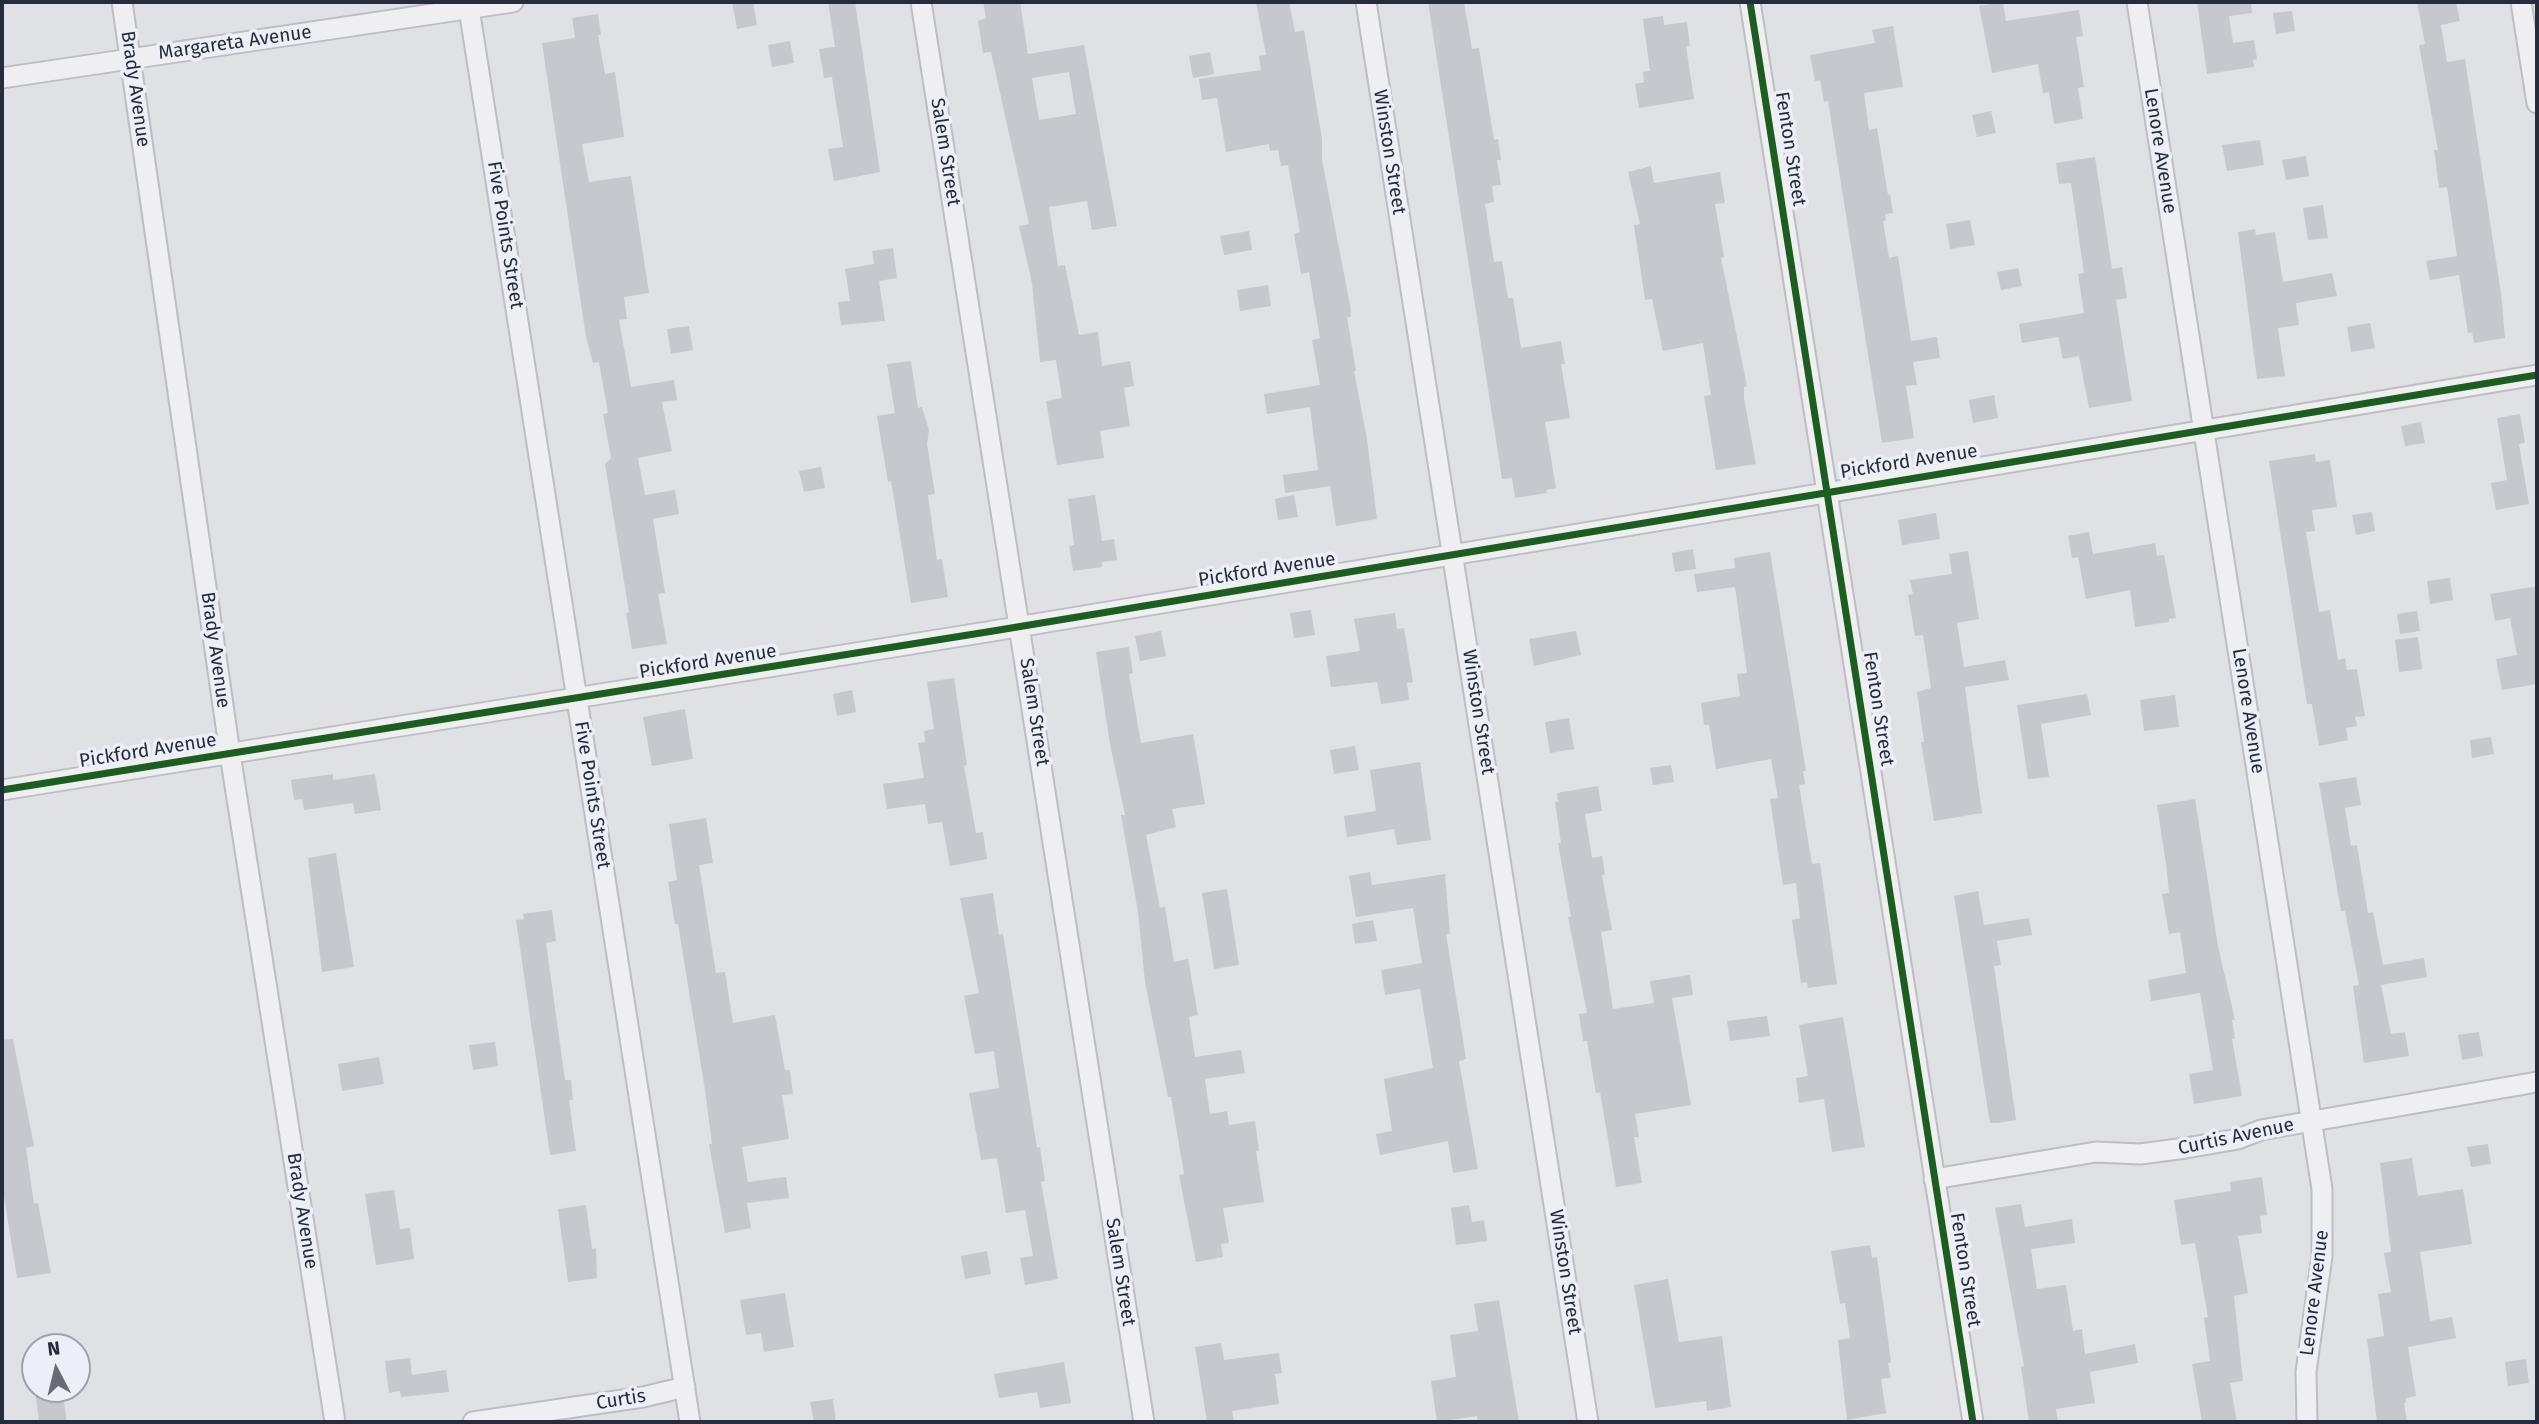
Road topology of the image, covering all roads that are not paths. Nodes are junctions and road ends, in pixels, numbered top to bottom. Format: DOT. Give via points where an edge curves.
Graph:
graph roads {
  1 [pos="122,2"];
  2 [pos="513,2"];
  3 [pos="922,2"];
  4 [pos="1366,2"];
  5 [pos="1751,2"];
  6 [pos="2137,2"];
  7 [pos="2521,2"];
  8 [pos="469,5"];
  9 [pos="131,58"];
  10 [pos="2,78"];
  11 [pos="2537,103"];
  12 [pos="2537,375"];
  13 [pos="2204,430"];
  14 [pos="1828,492"];
  15 [pos="1453,555"];
  16 [pos="1020,627"];
  17 [pos="577,699"];
  18 [pos="230,754"];
  19 [pos="2,790"];
  20 [pos="2537,1082"];
  21 [pos="2312,1122"];
  22 [pos="1934,1179"];
  23 [pos="685,1387"];
  24 [pos="335,1422"];
  25 [pos="473,1422"];
  26 [pos="690,1422"];
  27 [pos="1144,1422"];
  28 [pos="1588,1422"];
  29 [pos="1973,1422"];
  30 [pos="2307,1422"];
  1 -- 9 [label="street, Brady Avenue"];
  2 -- 8 [label="street, Margareta Avenue"];
  3 -- 16 [label="street, Salem Street"];
  4 -- 15 [label="street, Winston Street"];
  5 -- 14 [label="street, Fenton Street"];
  6 -- 13 [label="street, Lenore Avenue"];
  7 -- 11 [label="street"];
  8 -- 9 [label="street, Margareta Avenue"];
  8 -- 17 [label="street, Five Points Street"];
  9 -- 10 [label="street, Margareta Avenue"];
  9 -- 18 [label="street, Brady Avenue"];
  12 -- 13 [label="street, Pickford Avenue"];
  13 -- 14 [label="street, Pickford Avenue"];
  13 -- 21 [label="street, Lenore Avenue"];
  14 -- 15 [label="street, Pickford Avenue"];
  14 -- 22 [label="street, Fenton Street"];
  15 -- 16 [label="street, Pickford Avenue"];
  15 -- 28 [label="street, Winston Street"];
  16 -- 17 [label="street, Pickford Avenue"];
  16 -- 27 [label="street, Salem Street"];
  17 -- 18 [label="street, Pickford Avenue"];
  17 -- 23 [label="street, Five Points Street"];
  18 -- 19 [label="street, Pickford Avenue"];
  18 -- 24 [label="street, Brady Avenue"];
  20 -- 21 [label="street, Curtis Avenue"];
  21 -- 22 [label="street, Curtis Avenue" via="2186,1148 2140,1154 2096,1152"];
  21 -- 30 [label="street, Lenore Avenue" via="2324,1226 2306,1372"];
  22 -- 29 [label="street, Fenton Street"];
  23 -- 25 [label="street, Curtis"];
  23 -- 26 [label="street, Five Points Street"];
}
